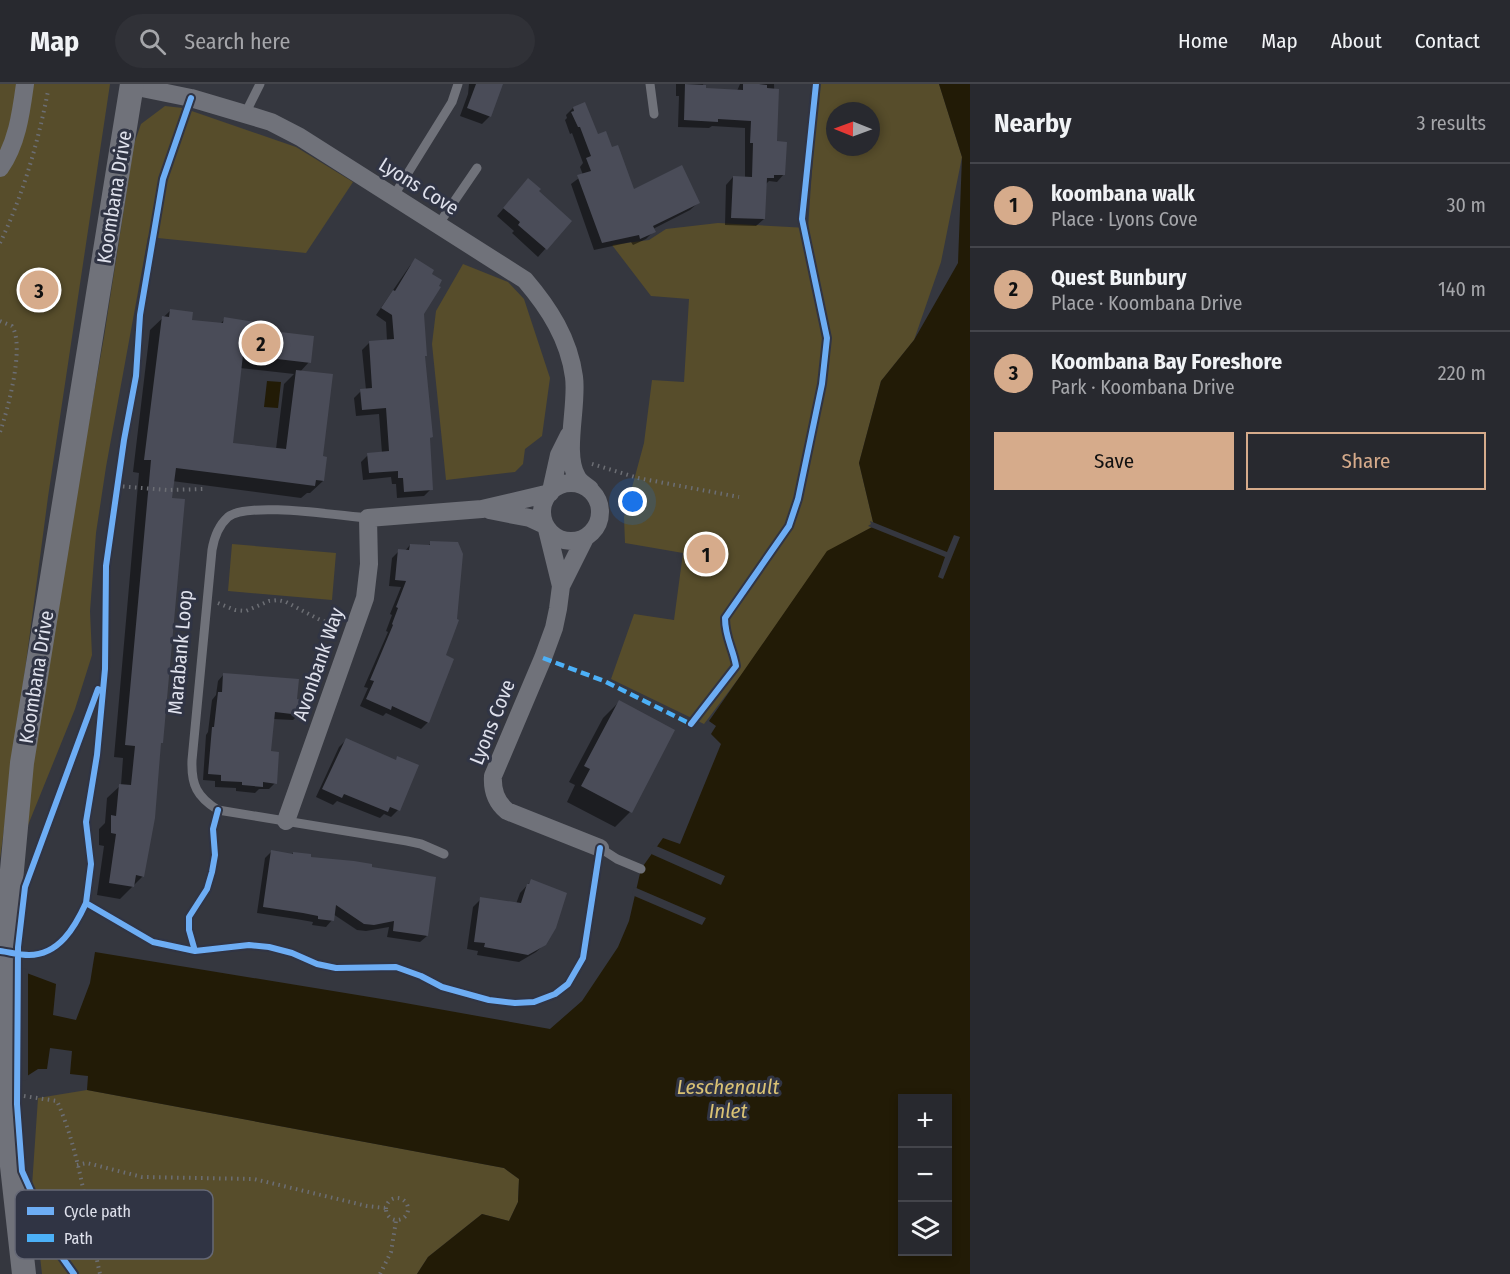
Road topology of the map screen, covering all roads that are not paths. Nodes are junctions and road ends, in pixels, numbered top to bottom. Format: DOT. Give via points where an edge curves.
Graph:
graph roads {
  1 [pos="25,84"];
  2 [pos="260,84"];
  3 [pos="458,84"];
  4 [pos="650,84"];
  5 [pos="132,85"];
  6 [pos="245,114"];
  7 [pos="654,114"];
  8 [pos="0,168"];
  9 [pos="477,168"];
  10 [pos="393,197"];
  11 [pos="438,225"];
  12 [pos="571,430"];
  13 [pos="590,489"];
  14 [pos="550,492"];
  15 [pos="482,509"];
  16 [pos="368,518"];
  17 [pos="546,527"];
  18 [pos="585,538"];
  19 [pos="561,586"];
  20 [pos="286,821"];
  21 [pos="600,848"];
  22 [pos="444,854"];
  23 [pos="641,869"];
  24 [pos="20,1190"];
  25 [pos="23,1259"];
  26 [pos="24,1274"];
  1 -- 8 [label="street" via="18,126"];
  2 -- 6 [label="lane"];
  3 -- 10 [label="lane" via="452,102"];
  4 -- 7 [label="lane"];
  5 -- 6 [label="street, Lyons Cove"];
  5 -- 24 [label="main road, Koombana Drive" via="22,763 5,945"];
  6 -- 10 [label="street, Lyons Cove" via="300,137"];
  9 -- 11 [label="lane"];
  10 -- 11 [label="street, Lyons Cove"];
  11 -- 12 [label="street, Lyons Cove" via="525,280 543,301 570,358 575,392"];
  12 -- 13 [label="street, Lyons Cove" via="571,458 577,477"];
  12 -- 14 [label="street, Lyons Cove" via="559,455"];
  13 -- 14 [label="street" via="566,483"];
  13 -- 18 [label="street" via="600,505 600,515 593,532"];
  14 -- 15 [label="street, Marabank Loop"];
  14 -- 17 [label="street" via="542,513"];
  15 -- 16 [label="street, Marabank Loop"];
  15 -- 17 [label="street, Marabank Loop" via="530,518"];
  16 -- 20 [label="street, Avonbank Way" via="368,582 356,627"];
  16 -- 20 [label="lane, Marabank Loop" via="251,510 229,517 215,537 192,760 194,784 199,795 218,810"];
  17 -- 18 [label="street" via="569,542"];
  17 -- 19 [label="street, Lyons Cove"];
  18 -- 19 [label="street, Lyons Cove"];
  19 -- 21 [label="street, Lyons Cove" via="554,628 492,784 496,798 507,811"];
  20 -- 22 [label="lane, Marabank Loop" via="407,841"];
  21 -- 23 [label="lane"];
  25 -- 26 [label="main road, Koombana Drive"];
}
